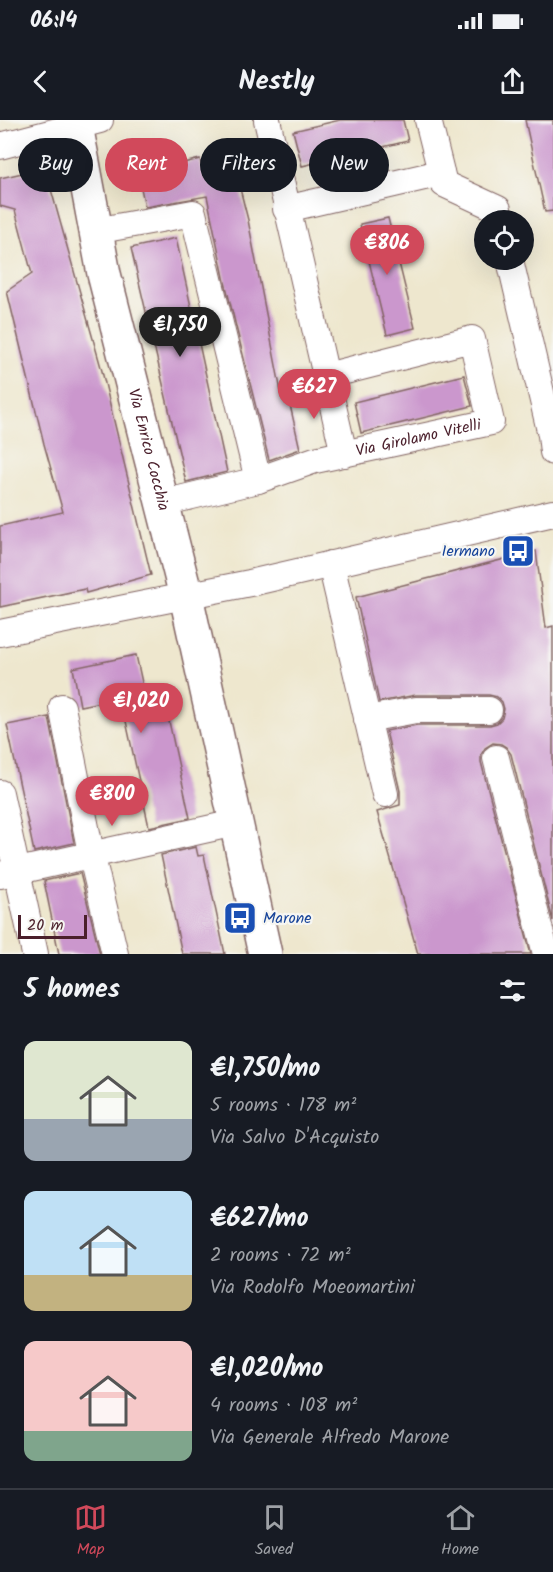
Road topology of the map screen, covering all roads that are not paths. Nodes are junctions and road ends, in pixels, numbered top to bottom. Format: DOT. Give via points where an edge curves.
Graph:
graph roads {
  1 [pos="267,120"];
  2 [pos="428,120"];
  3 [pos="84,122"];
  4 [pos="0,146"];
  5 [pos="441,173"];
  6 [pos="286,209"];
  7 [pos="498,210"];
  8 [pos="95,231"];
  9 [pos="512,270"];
  10 [pos="326,376"];
  11 [pos="553,452"];
  12 [pos="344,454"];
  13 [pos="258,480"];
  14 [pos="163,503"];
  15 [pos="553,513"];
  16 [pos="331,564"];
  17 [pos="186,596"];
  18 [pos="0,633"];
  19 [pos="62,707"];
  20 [pos="489,710"];
  21 [pos="367,719"];
  22 [pos="496,758"];
  23 [pos="0,793"];
  24 [pos="384,794"];
  25 [pos="235,823"];
  26 [pos="91,854"];
  27 [pos="9,873"];
  28 [pos="35,954"];
  29 [pos="115,954"];
  30 [pos="265,954"];
  31 [pos="546,954"];
  1 -- 6 [label="street"];
  2 -- 5 [label="street"];
  3 -- 4 [label="street, Via Enrico Cocchia"];
  3 -- 8 [label="main road, Via Enrico Cocchia"];
  5 -- 6 [label="street"];
  5 -- 7 [label="street" via="444,184"];
  6 -- 10 [label="street"];
  8 -- 13 [label="street" via="193,213"];
  8 -- 14 [label="main road, Via Enrico Cocchia"];
  9 -- 11 [label="street"];
  10 -- 12 [label="street"];
  10 -- 12 [label="street, Via Girolamo Vitelli" via="472,339 491,422"];
  12 -- 13 [label="street, Via Girolamo Vitelli"];
  13 -- 14 [label="street, Via Girolamo Vitelli"];
  14 -- 17 [label="main road, Via Enrico Cocchia"];
  15 -- 16 [label="street"];
  16 -- 17 [label="street"];
  16 -- 21 [label="street"];
  17 -- 18 [label="street"];
  17 -- 25 [label="main road, Via Enrico Cocchia"];
  19 -- 26 [label="street"];
  20 -- 21 [label="street" via="416,710"];
  21 -- 24 [label="street"];
  22 -- 31 [label="street"];
  23 -- 27 [label="street"];
  25 -- 26 [label="street"];
  25 -- 30 [label="main road, Via Enrico Cocchia"];
  26 -- 27 [label="street"];
  26 -- 29 [label="street"];
  27 -- 28 [label="street"];
}
